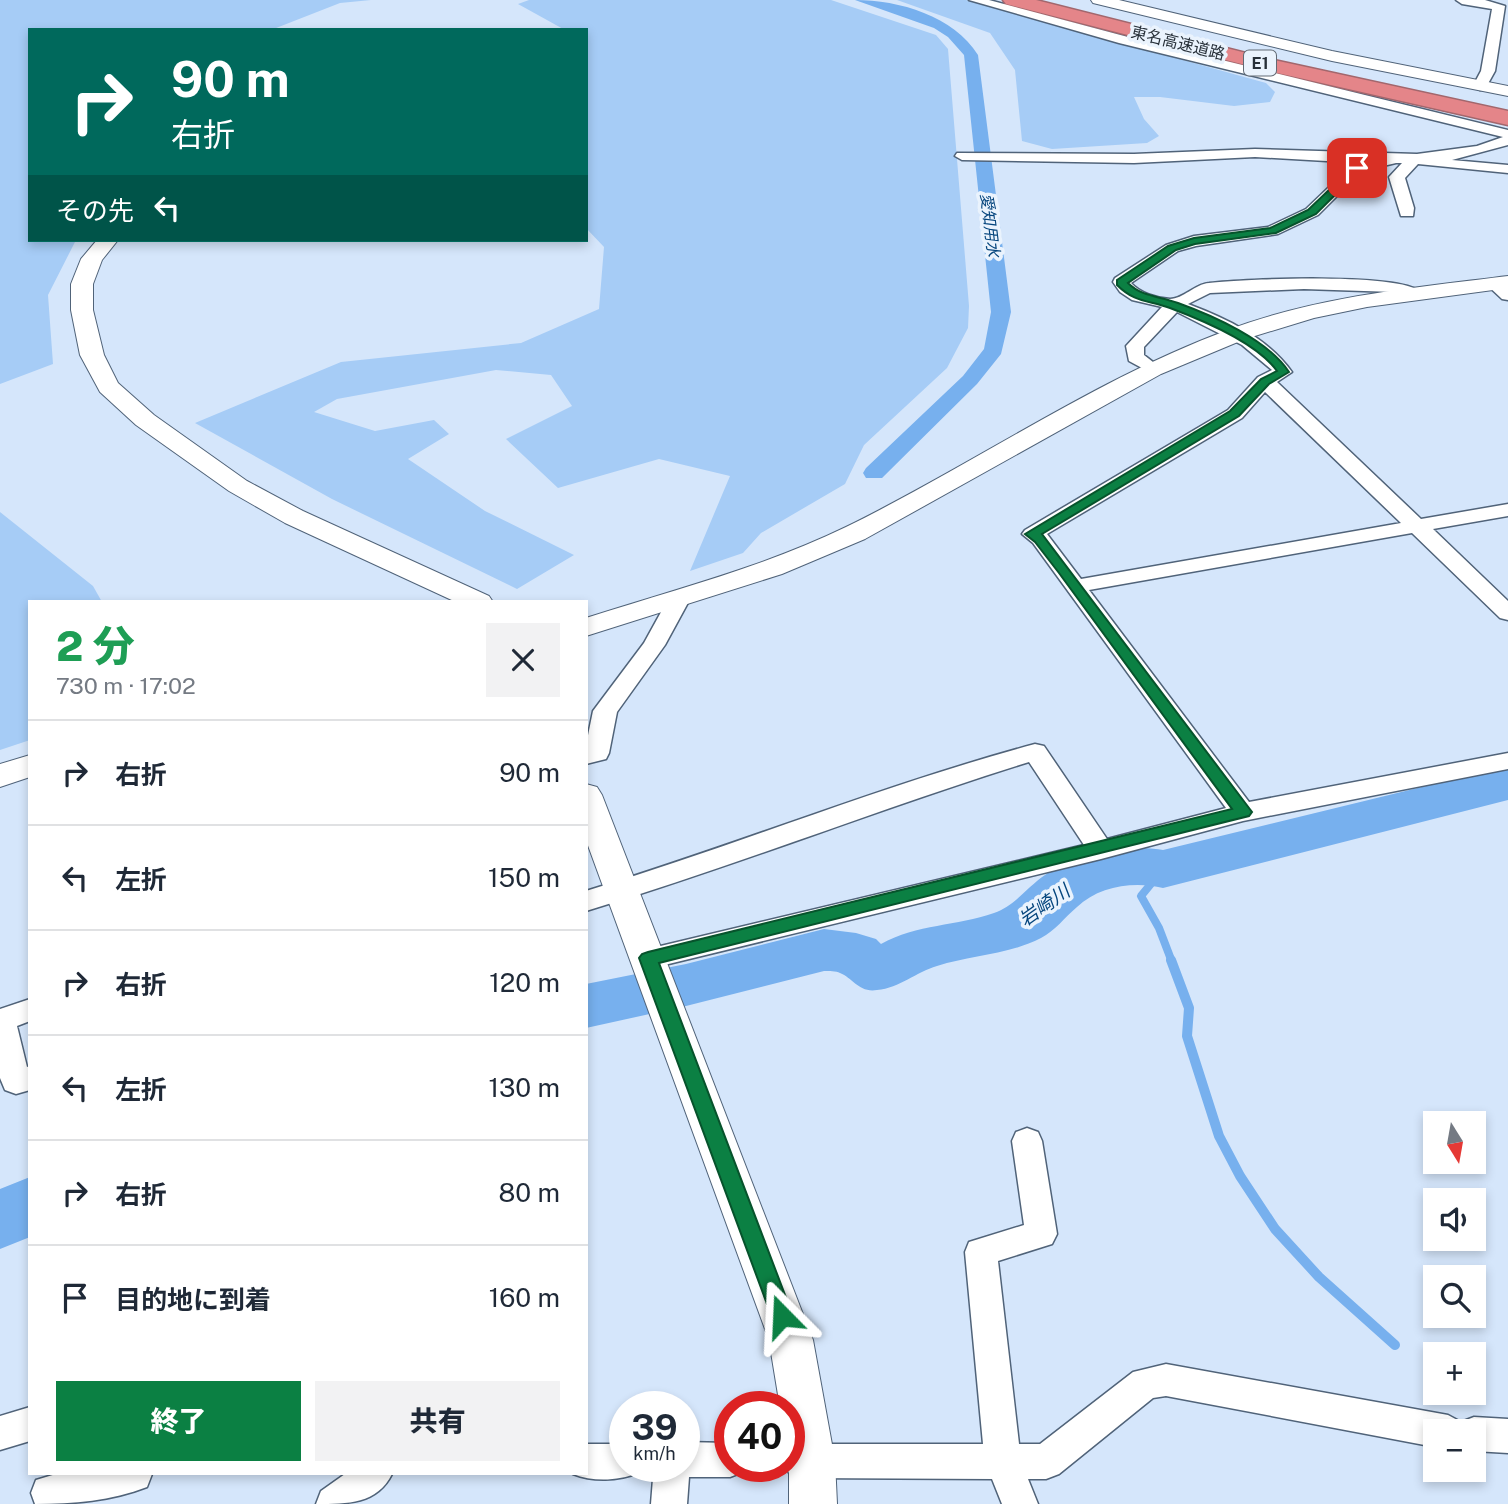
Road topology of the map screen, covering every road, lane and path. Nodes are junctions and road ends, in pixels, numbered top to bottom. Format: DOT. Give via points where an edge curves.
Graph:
graph roads {
  1 [pos="975,0"];
  2 [pos="1013,0"];
  3 [pos="1053,0"];
  4 [pos="1099,0"];
  5 [pos="1462,0"];
  6 [pos="1480,86"];
  7 [pos="1508,91"];
  8 [pos="1508,106"];
  9 [pos="1508,118"];
  10 [pos="1508,134"];
  11 [pos="1508,140"];
  12 [pos="962,156"];
  13 [pos="1415,158"];
  14 [pos="1391,160"];
  15 [pos="1508,169"];
  16 [pos="1407,213"];
  17 [pos="106,242"];
  18 [pos="1503,287"];
  19 [pos="1414,293"];
  20 [pos="1174,305"];
  21 [pos="1237,334"];
  22 [pos="1153,369"];
  23 [pos="1265,381"];
  24 [pos="1508,510"];
  25 [pos="1416,525"];
  26 [pos="1076,586"];
  27 [pos="679,599"];
  28 [pos="476,600"];
  29 [pos="1508,613"];
  30 [pos="588,626"];
  31 [pos="588,755"];
  32 [pos="1508,761"];
  33 [pos="28,766"];
  34 [pos="0,776"];
  35 [pos="588,800"];
  36 [pos="1243,812"];
  37 [pos="1101,849"];
  38 [pos="621,888"];
  39 [pos="588,900"];
  40 [pos="649,962"];
  41 [pos="28,1011"];
  42 [pos="28,1079"];
  43 [pos="1027,1141"];
  44 [pos="795,1391"];
  45 [pos="28,1425"];
  46 [pos="1423,1427"];
  47 [pos="0,1433"];
  48 [pos="1486,1435"];
  49 [pos="1508,1436"];
  50 [pos="609,1461"];
  51 [pos="805,1461"];
  52 [pos="588,1462"];
  53 [pos="1003,1463"];
  54 [pos="129,1475"];
  55 [pos="373,1475"];
  56 [pos="805,1475"];
  57 [pos="671,1482"];
  58 [pos="49,1490"];
  59 [pos="334,1504"];
  60 [pos="669,1504"];
  61 [pos="813,1504"];
  62 [pos="1020,1504"];
  1 -- 10 [label="street"];
  2 -- 9 [label="highway, 東名高速道路 / E1" via="1273,66"];
  3 -- 8 [label="highway, 東名高速道路 / E1"];
  4 -- 6 [label="street"];
  5 -- 6 [label="street" via="1499,6 1488,71"];
  6 -- 7 [label="street"];
  11 -- 13 [label="street" via="1465,152"];
  12 -- 14 [label="street" via="1081,159 1298,153"];
  13 -- 14 [label="street"];
  13 -- 15 [label="street"];
  13 -- 16 [label="street" via="1397,177"];
  14 -- 20 [label="street" via="1357,168 1312,212 1272,231 1172,248 1121,282 1134,295"];
  17 -- 28 [label="street" via="92,259 82,284 82,310 92,355 108,387 145,420 238,486 294,517"];
  18 -- 19 [label="street"];
  19 -- 20 [label="street" via="1395,286 1228,286 1207,288"];
  19 -- 21 [label="street" via="1309,312"];
  20 -- 21 [label="street"];
  20 -- 22 [label="street" via="1133,351"];
  21 -- 22 [label="street"];
  21 -- 23 [label="street" via="1279,365 1283,372"];
  22 -- 27 [label="street" via="855,533 772,568"];
  23 -- 25 [label="street"];
  23 -- 26 [label="street" via="1234,414 1032,534"];
  24 -- 25 [label="street"];
  25 -- 26 [label="street"];
  25 -- 29 [label="street"];
  26 -- 36 [label="street"];
  27 -- 30 [label="street"];
  27 -- 31 [label="street" via="654,645 606,711 597,753"];
  32 -- 36 [label="street"];
  33 -- 34 [label="street"];
  35 -- 38 [label="street"];
  36 -- 37 [label="street"];
  37 -- 38 [label="street" via="1035,752"];
  37 -- 40 [label="street"];
  38 -- 39 [label="street"];
  38 -- 40 [label="street"];
  40 -- 44 [label="street" via="791,1340"];
  41 -- 42 [label="street" via="1,1020 16,1082"];
  43 -- 53 [label="street" via="1041,1234 981,1252"];
  45 -- 47 [label="street"];
  46 -- 53 [label="street" via="1166,1380 1145,1383 1046,1462"];
  48 -- 49 [label="street"];
  50 -- 52 [label="street"];
  51 -- 53 [label="street"];
  53 -- 62 [label="street"];
  54 -- 58 [label="street"];
  55 -- 59 [label="street"];
  56 -- 61 [label="street"];
  57 -- 60 [label="street"];
}
